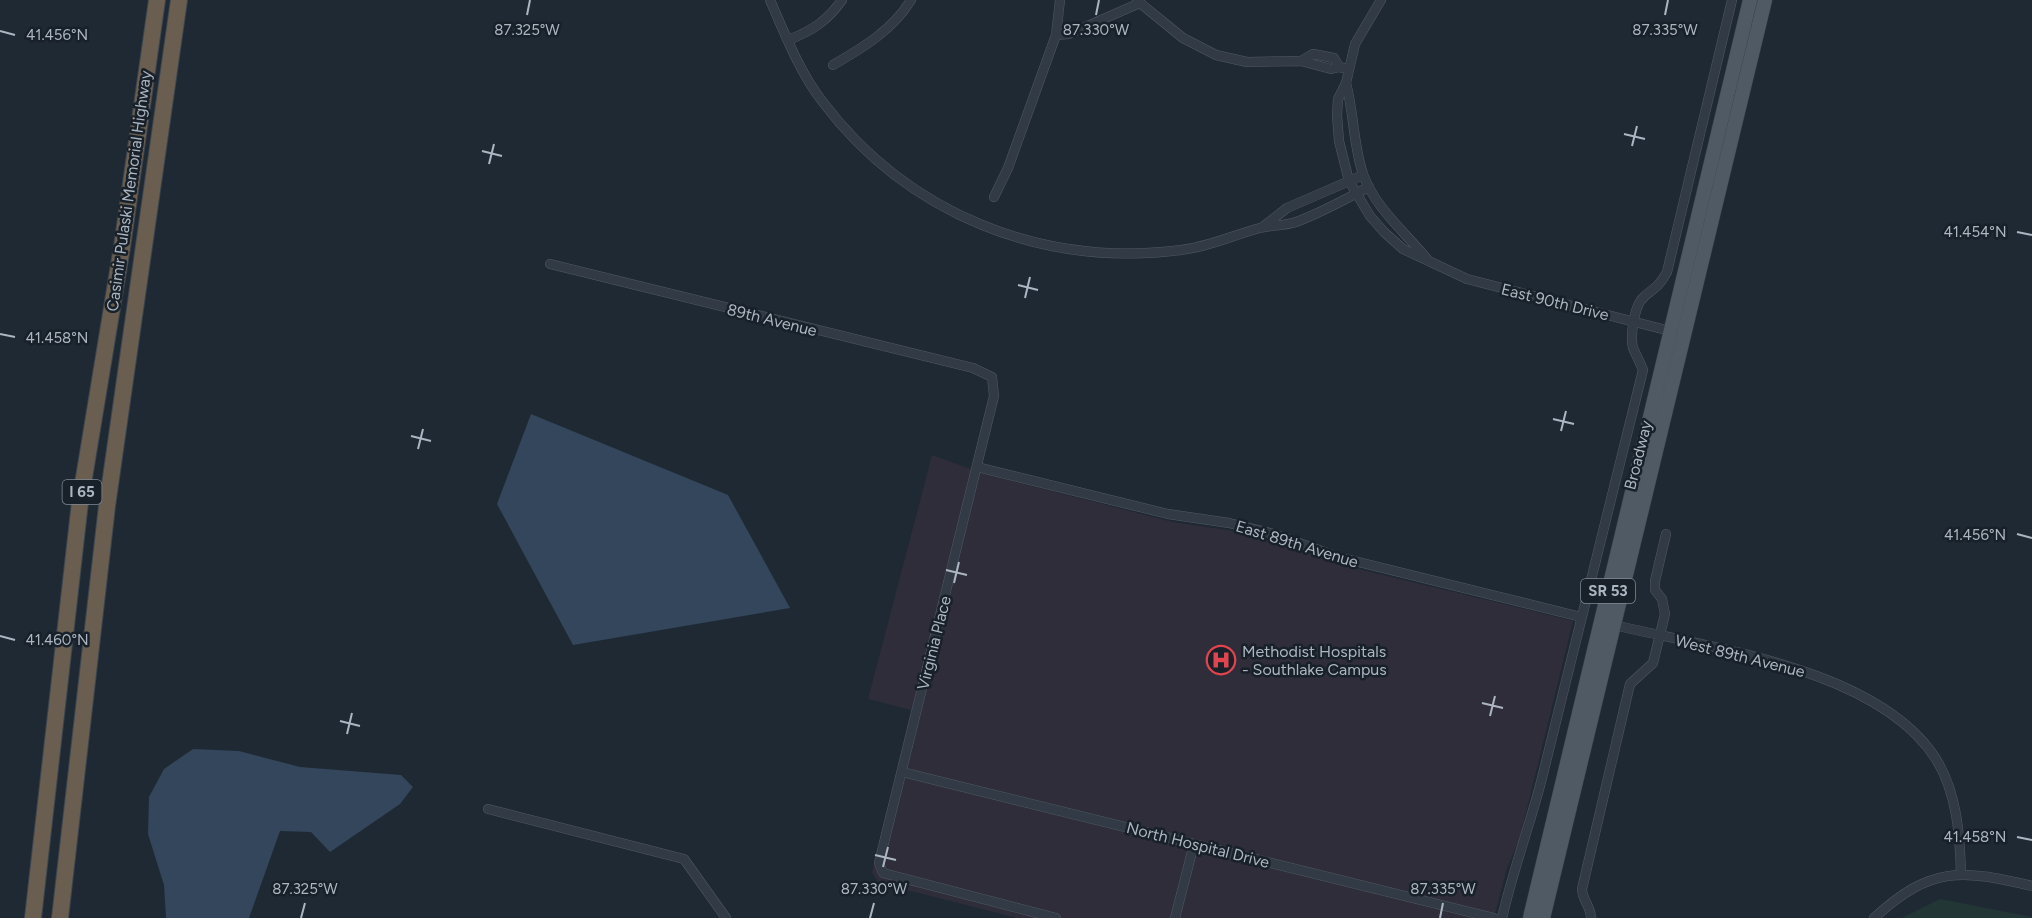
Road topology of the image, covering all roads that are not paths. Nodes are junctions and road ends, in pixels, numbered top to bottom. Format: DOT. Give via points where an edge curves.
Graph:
graph roads {
  1 [pos="157,0"];
  2 [pos="179,0"];
  3 [pos="770,0"];
  4 [pos="842,0"];
  5 [pos="911,0"];
  6 [pos="1060,0"];
  7 [pos="1381,0"];
  8 [pos="1732,0"];
  9 [pos="1750,0"];
  10 [pos="1765,0"];
  11 [pos="1138,2"];
  12 [pos="1056,35"];
  13 [pos="788,40"];
  14 [pos="833,65"];
  15 [pos="1343,68"];
  16 [pos="1346,83"];
  17 [pos="1363,175"];
  18 [pos="1349,181"];
  19 [pos="1370,187"];
  20 [pos="1356,194"];
  21 [pos="994,196"];
  22 [pos="1262,227"];
  23 [pos="1428,261"];
  24 [pos="550,264"];
  25 [pos="1635,322"];
  26 [pos="1677,333"];
  27 [pos="992,377"];
  28 [pos="977,467"];
  29 [pos="1666,534"];
  30 [pos="1581,617"];
  31 [pos="1614,625"];
  32 [pos="1660,636"];
  33 [pos="902,772"];
  34 [pos="488,809"];
  35 [pos="1194,844"];
  36 [pos="1960,874"];
  37 [pos="2032,886"];
  38 [pos="33,918"];
  39 [pos="60,918"];
  40 [pos="726,918"];
  41 [pos="1056,918"];
  42 [pos="1175,918"];
  43 [pos="1494,918"];
  44 [pos="1502,918"];
  45 [pos="1530,918"];
  46 [pos="1543,918"];
  47 [pos="1592,918"];
  48 [pos="1874,918"];
  1 -- 38 [label="highway, Casimir Pulaski Memorial Highway / I 65" via="80,502"];
  2 -- 39 [label="highway, Casimir Pulaski Memorial Highway / I 65" via="108,506"];
  3 -- 13 [label="street"];
  4 -- 13 [label="street" via="813,30"];
  5 -- 14 [label="street" via="871,42"];
  6 -- 12 [label="street"];
  7 -- 15 [label="street"];
  8 -- 25 [label="street" via="1667,272 1654,291 1642,299"];
  9 -- 26 [label="main road, Broadway / SR 53"];
  10 -- 26 [label="main road, Broadway / SR 53"];
  11 -- 12 [label="street" via="1069,34"];
  11 -- 15 [label="street" via="1183,38 1216,55 1247,62 1301,61"];
  12 -- 21 [label="street" via="1008,168"];
  13 -- 22 [label="street" via="821,100 884,166 933,200 1014,238 1060,249 1153,253 1211,244"];
  15 -- 16 [label="street"];
  16 -- 17 [label="street, East 90th Drive"];
  16 -- 18 [label="street, East 90th Drive" via="1338,99 1337,115"];
  17 -- 18 [label="street"];
  17 -- 19 [label="street, East 90th Drive"];
  18 -- 20 [label="street, East 90th Drive"];
  18 -- 22 [label="street" via="1287,208"];
  19 -- 20 [label="street"];
  19 -- 23 [label="street, East 90th Drive"];
  20 -- 22 [label="street" via="1294,223"];
  20 -- 23 [label="street, East 90th Drive" via="1395,243"];
  23 -- 25 [label="street, East 90th Drive" via="1467,279"];
  24 -- 27 [label="street, 89th Avenue" via="973,368"];
  25 -- 26 [label="street, East 90th Drive"];
  25 -- 30 [label="street" via="1633,347 1643,370"];
  26 -- 31 [label="main road, Broadway / SR 53"];
  26 -- 45 [label="main road, Broadway / SR 53"];
  27 -- 28 [label="street, Virginia Place" via="994,396"];
  28 -- 30 [label="street, East 89th Avenue" via="1168,514 1274,534 1338,557"];
  28 -- 33 [label="street, Virginia Place"];
  29 -- 32 [label="street" via="1655,581 1665,614"];
  30 -- 44 [label="street"];
  31 -- 32 [label="street, West 89th Avenue"];
  31 -- 46 [label="main road, Broadway / SR 53"];
  32 -- 36 [label="street, West 89th Avenue" via="1791,667 1881,706 1905,724 1936,759 1949,785 1957,822"];
  32 -- 47 [label="street" via="1653,663 1630,684 1582,889"];
  33 -- 35 [label="street, North Hospital Drive"];
  33 -- 41 [label="street, Virginia Place" via="879,863 882,873"];
  34 -- 40 [label="street" via="684,859"];
  35 -- 42 [label="street"];
  35 -- 43 [label="street, North Hospital Drive"];
  36 -- 37 [label="street"];
  36 -- 48 [label="street" via="1932,879 1907,891"];
}
